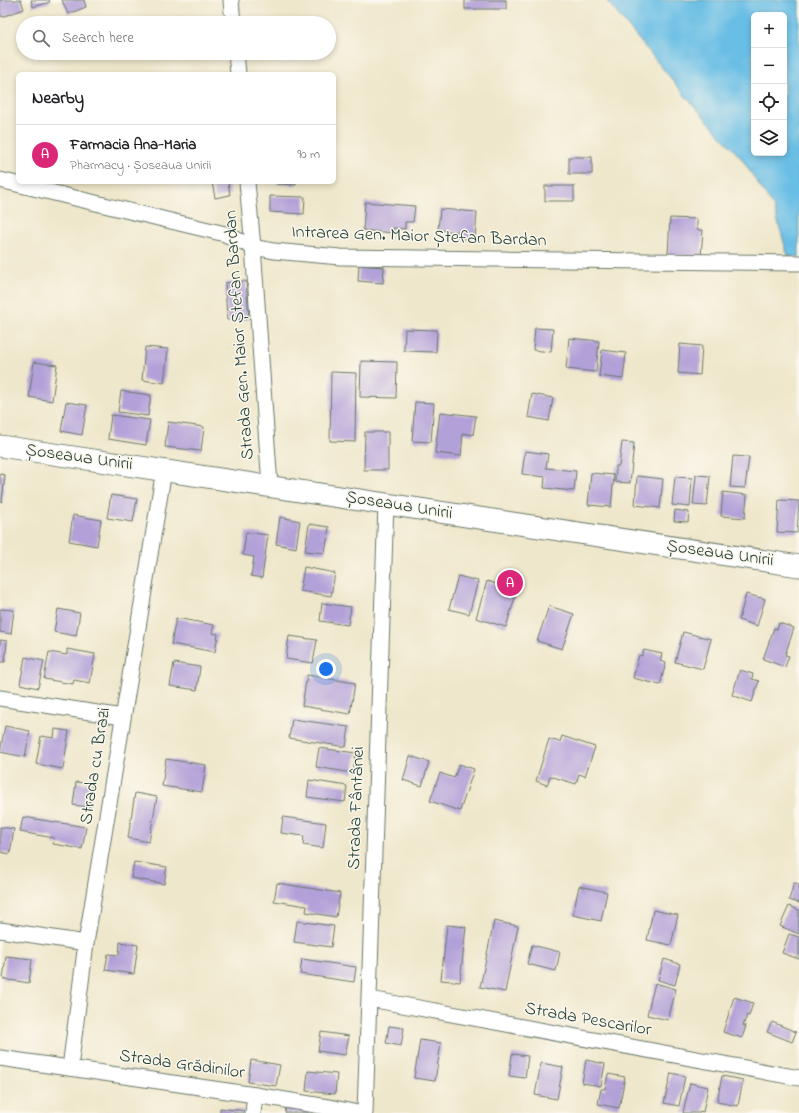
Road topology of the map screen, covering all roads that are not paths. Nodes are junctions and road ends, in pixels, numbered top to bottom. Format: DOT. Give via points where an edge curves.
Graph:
graph roads {
  1 [pos="231,0"];
  2 [pos="232,16"];
  3 [pos="237,60"];
  4 [pos="238,72"];
  5 [pos="0,180"];
  6 [pos="16,184"];
  7 [pos="17,184"];
  8 [pos="247,184"];
  9 [pos="253,247"];
  10 [pos="799,263"];
  11 [pos="0,446"];
  12 [pos="164,470"];
  13 [pos="270,486"];
  14 [pos="386,504"];
  15 [pos="799,566"];
  16 [pos="0,698"];
  17 [pos="123,717"];
  18 [pos="0,930"];
  19 [pos="86,943"];
  20 [pos="370,999"];
  21 [pos="0,1058"];
  22 [pos="70,1068"];
  23 [pos="799,1078"];
  24 [pos="255,1095"];
  25 [pos="252,1113"];
  26 [pos="358,1113"];
  27 [pos="365,1113"];
  1 -- 2 [label="street"];
  3 -- 4 [label="street"];
  5 -- 6 [label="street, Intrarea Gen. Maior Ștefan Bardan"];
  7 -- 9 [label="street, Intrarea Gen. Maior Ștefan Bardan" via="225,234"];
  8 -- 9 [label="street, Strada Gen. Maior Ștefan Bardan"];
  9 -- 10 [label="street, Intrarea Gen. Maior Ștefan Bardan" via="340,257"];
  9 -- 13 [label="street, Strada Gen. Maior Ștefan Bardan"];
  11 -- 12 [label="main road, Șoseaua Unirii"];
  12 -- 13 [label="main road, Șoseaua Unirii"];
  12 -- 17 [label="street, Strada cu Brazi"];
  13 -- 14 [label="main road, Șoseaua Unirii"];
  14 -- 15 [label="main road, Șoseaua Unirii"];
  14 -- 20 [label="street, Strada Fântânei"];
  16 -- 17 [label="street"];
  17 -- 19 [label="street, Strada cu Brazi"];
  18 -- 19 [label="street"];
  19 -- 22 [label="street, Strada cu Brazi"];
  20 -- 23 [label="street, Strada Pescarilor"];
  20 -- 27 [label="street, Strada Fântânei"];
  21 -- 22 [label="street, Strada Grădinilor"];
  22 -- 24 [label="street, Strada Grădinilor"];
  24 -- 25 [label="street"];
  24 -- 26 [label="street, Strada Grădinilor"];
}
